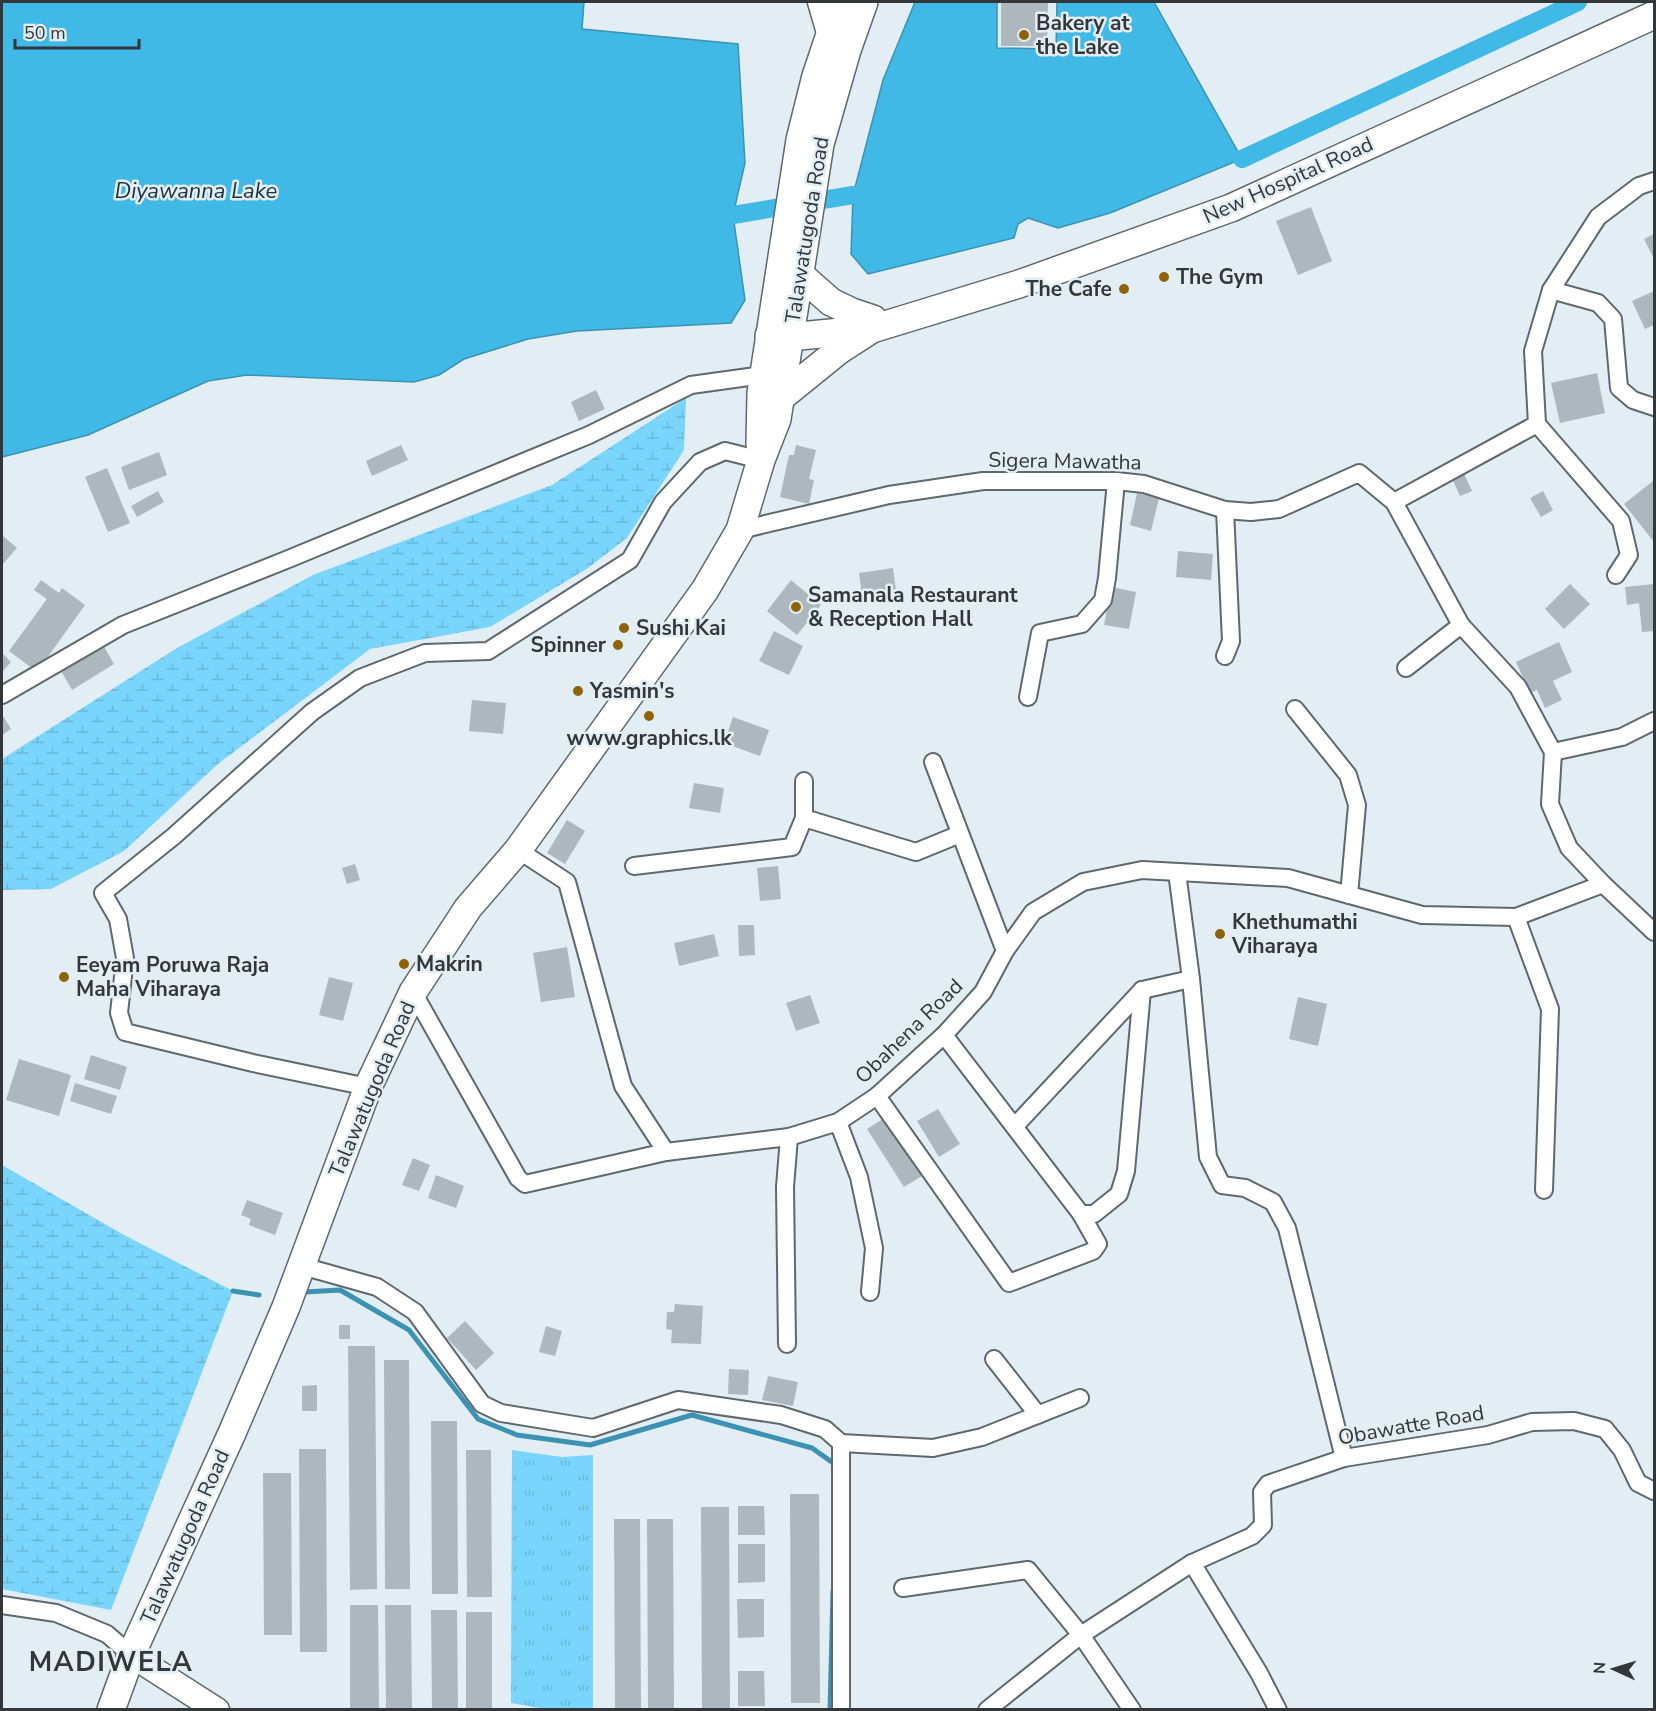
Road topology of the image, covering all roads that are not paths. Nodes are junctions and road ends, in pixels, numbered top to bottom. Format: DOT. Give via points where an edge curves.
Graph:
graph roads {
  1 [pos="820,2"];
  2 [pos="841,2"];
  3 [pos="864,2"];
  4 [pos="1654,15"];
  5 [pos="830,33"];
  6 [pos="810,142"];
  7 [pos="1654,181"];
  8 [pos="795,230"];
  9 [pos="798,273"];
  10 [pos="1551,290"];
  11 [pos="873,324"];
  12 [pos="781,328"];
  13 [pos="763,375"];
  14 [pos="780,398"];
  15 [pos="1654,407"];
  16 [pos="1537,424"];
  17 [pos="761,460"];
  18 [pos="1116,481"];
  19 [pos="1394,502"];
  20 [pos="1225,510"];
  21 [pos="740,530"];
  22 [pos="1616,575"];
  23 [pos="1461,625"];
  24 [pos="1225,656"];
  25 [pos="1406,668"];
  26 [pos="2,695"];
  27 [pos="1028,697"];
  28 [pos="1295,709"];
  29 [pos="1654,721"];
  30 [pos="1553,752"];
  31 [pos="933,762"];
  32 [pos="804,781"];
  33 [pos="804,818"];
  34 [pos="960,834"];
  35 [pos="518,850"];
  36 [pos="634,866"];
  37 [pos="1177,872"];
  38 [pos="1603,884"];
  39 [pos="1349,895"];
  40 [pos="1516,917"];
  41 [pos="1654,932"];
  42 [pos="1005,951"];
  43 [pos="1191,979"];
  44 [pos="1142,990"];
  45 [pos="412,992"];
  46 [pos="944,1035"];
  47 [pos="368,1087"];
  48 [pos="877,1096"];
  49 [pos="838,1122"];
  50 [pos="1015,1126"];
  51 [pos="789,1137"];
  52 [pos="666,1152"];
  53 [pos="1544,1190"];
  54 [pos="1081,1214"];
  55 [pos="302,1266"];
  56 [pos="870,1292"];
  57 [pos="787,1344"];
  58 [pos="994,1359"];
  59 [pos="1080,1398"];
  60 [pos="1038,1415"];
  61 [pos="841,1443"];
  62 [pos="1344,1458"];
  63 [pos="1654,1491"];
  64 [pos="1192,1563"];
  65 [pos="903,1588"];
  66 [pos="2,1605"];
  67 [pos="1081,1635"];
  68 [pos="131,1654"];
  69 [pos="111,1710"];
  70 [pos="217,1710"];
  71 [pos="841,1710"];
  72 [pos="987,1710"];
  73 [pos="1132,1710"];
  74 [pos="1278,1710"];
  1 -- 5 [label="main road"];
  2 -- 5 [label="main road, Talawatugoda Road"];
  3 -- 6 [label="main road, Talawatugoda Road"];
  4 -- 11 [label="main road, New Hospital Road" via="1231,208 1019,284 910,318"];
  5 -- 6 [label="main road, Talawatugoda Road" via="816,76"];
  6 -- 8 [label="main road, Talawatugoda Road"];
  7 -- 10 [label="street" via="1639,186 1598,217"];
  8 -- 9 [label="main road, Talawatugoda Road"];
  8 -- 12 [label="main road, Talawatugoda Road"];
  9 -- 11 [label="main road" via="831,302"];
  9 -- 12 [label="main road, Talawatugoda Road"];
  10 -- 15 [label="street" via="1598,303 1613,319 1619,388 1633,400"];
  10 -- 16 [label="street" via="1533,351"];
  11 -- 12 [label="main road, New Hospital Road"];
  11 -- 14 [label="main road"];
  12 -- 13 [label="main road, Talawatugoda Road"];
  12 -- 14 [label="main road, Talawatugoda Road"];
  13 -- 17 [label="main road, Talawatugoda Road"];
  13 -- 26 [label="street" via="692,385 578,440 123,625"];
  14 -- 17 [label="main road, Talawatugoda Road" via="777,419"];
  16 -- 19 [label="street"];
  16 -- 22 [label="street" via="1621,521 1629,555"];
  17 -- 21 [label="main road, Talawatugoda Road"];
  17 -- 47 [label="street" via="725,451 700,462 663,502 630,560 488,651 425,653 360,678 312,712 104,893 118,919 125,958 119,1013 125,1032"];
  18 -- 20 [label="street, Sigera Mawatha" via="1144,484"];
  18 -- 21 [label="street, Sigera Mawatha" via="983,481 889,495"];
  18 -- 27 [label="street" via="1103,600 1082,624 1040,633"];
  19 -- 20 [label="street, Sigera Mawatha" via="1359,473 1279,509"];
  19 -- 23 [label="street, Sigera Mawatha"];
  20 -- 24 [label="street" via="1231,641"];
  21 -- 35 [label="main road, Talawatugoda Road" via="705,590"];
  23 -- 25 [label="street"];
  23 -- 30 [label="street, Sigera Mawatha" via="1518,687"];
  28 -- 39 [label="street" via="1348,775 1357,805"];
  29 -- 30 [label="street" via="1622,737"];
  30 -- 38 [label="street" via="1550,804 1569,848"];
  31 -- 34 [label="street"];
  32 -- 33 [label="street"];
  33 -- 34 [label="street" via="916,852"];
  33 -- 36 [label="street" via="792,847"];
  34 -- 42 [label="street"];
  35 -- 45 [label="main road, Talawatugoda Road" via="468,908"];
  35 -- 52 [label="street" via="567,882 623,1086"];
  37 -- 39 [label="street, Obahena Road" via="1288,878"];
  37 -- 42 [label="street, Obahena Road" via="1142,870 1083,882 1033,912"];
  37 -- 43 [label="street"];
  38 -- 40 [label="street, Obahena Road"];
  38 -- 41 [label="street"];
  39 -- 40 [label="street, Obahena Road" via="1422,915"];
  40 -- 53 [label="street" via="1550,1009"];
  42 -- 46 [label="street, Obahena Road" via="983,993"];
  43 -- 44 [label="street"];
  43 -- 62 [label="street" via="1208,1157 1222,1185 1245,1188 1273,1202 1287,1228"];
  44 -- 50 [label="street"];
  44 -- 54 [label="street" via="1126,1171 1119,1194 1094,1214"];
  45 -- 47 [label="main road, Talawatugoda Road"];
  45 -- 52 [label="street, Obahena Road" via="525,1184"];
  46 -- 48 [label="street, Obahena Road"];
  46 -- 50 [label="street"];
  47 -- 55 [label="main road, Talawatugoda Road"];
  48 -- 49 [label="street, Obahena Road"];
  48 -- 54 [label="street" via="1009,1283 1093,1251 1098,1244"];
  49 -- 51 [label="street, Obahena Road"];
  49 -- 56 [label="street" via="859,1177 874,1248"];
  50 -- 54 [label="street"];
  51 -- 52 [label="street, Obahena Road"];
  51 -- 57 [label="street" via="784,1187"];
  55 -- 61 [label="street" via="377,1287 415,1312 482,1404 501,1413 594,1428 678,1400 781,1415 825,1429"];
  55 -- 68 [label="main road, Talawatugoda Road" via="232,1433"];
  58 -- 60 [label="street"];
  59 -- 60 [label="street"];
  60 -- 61 [label="street" via="982,1437 933,1448"];
  61 -- 71 [label="street"];
  62 -- 63 [label="street, Obawatte Road" via="1488,1435 1532,1422 1574,1421 1605,1430 1622,1450 1638,1484"];
  62 -- 64 [label="street, Obawatte Road" via="1268,1484 1262,1492 1263,1525 1252,1536"];
  64 -- 67 [label="street, Obawatte Road"];
  64 -- 74 [label="street"];
  65 -- 67 [label="street" via="1028,1570"];
  66 -- 68 [label="street" via="56,1613 107,1634"];
  67 -- 72 [label="street, Obawatte Road"];
  67 -- 73 [label="street"];
  68 -- 69 [label="main road, Talawatugoda Road"];
  68 -- 70 [label="main road"];
}
